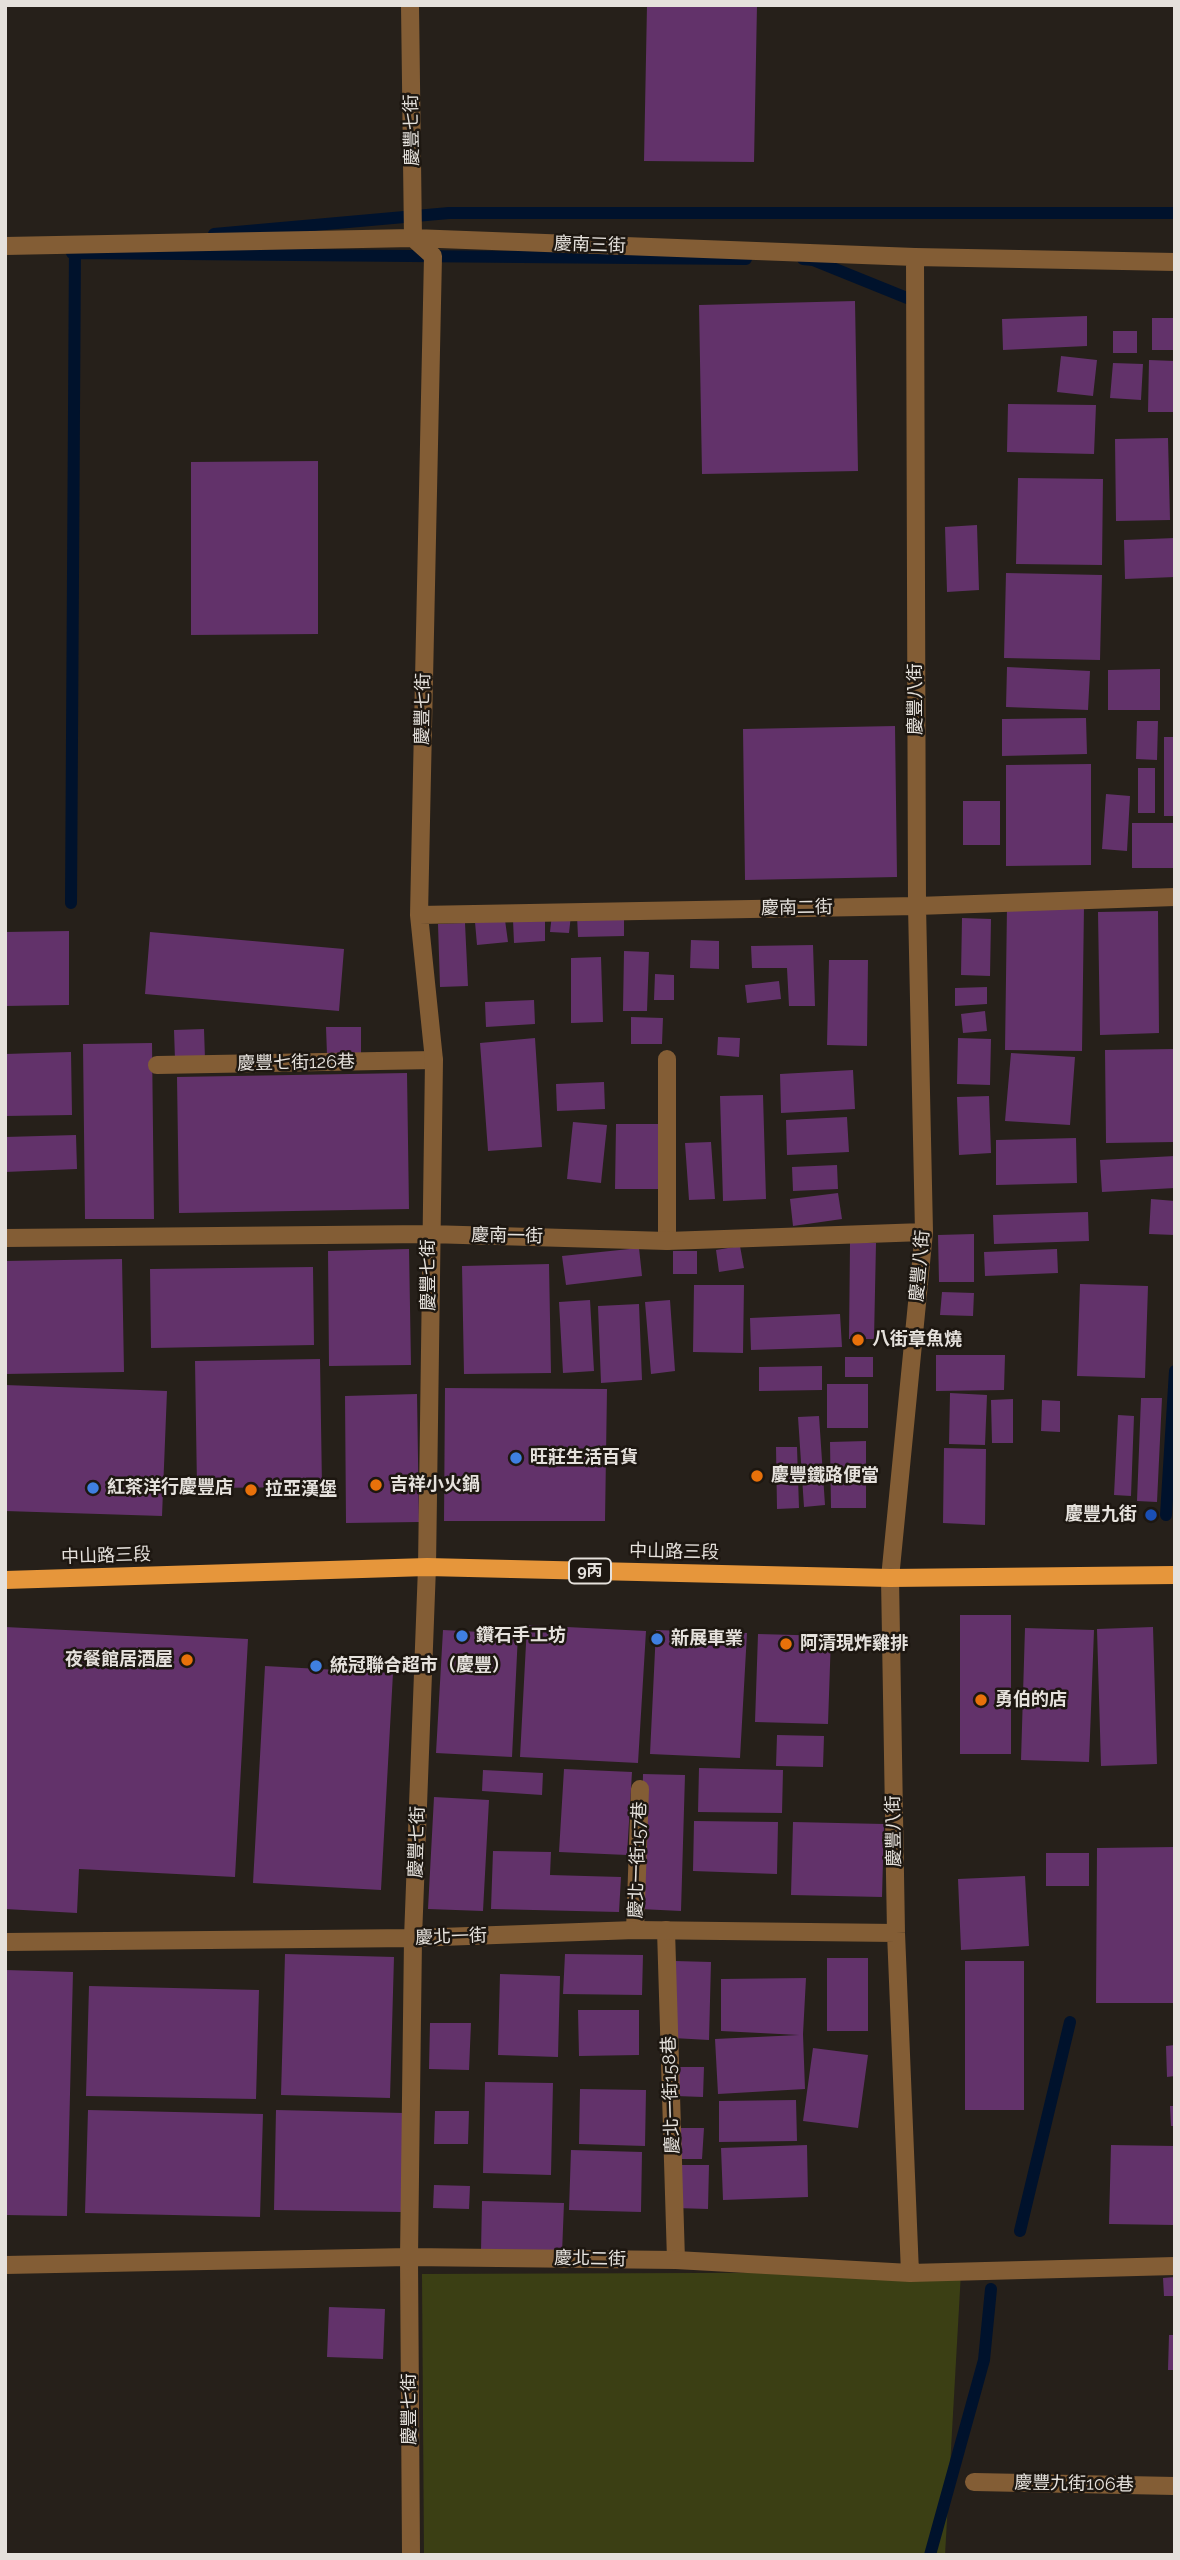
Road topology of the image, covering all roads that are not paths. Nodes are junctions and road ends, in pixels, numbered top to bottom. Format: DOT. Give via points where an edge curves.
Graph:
graph roads {
  1 [pos="410,5"];
  2 [pos="413,238"];
  3 [pos="5,246"];
  4 [pos="915,257"];
  5 [pos="1175,262"];
  6 [pos="1175,897"];
  7 [pos="917,906"];
  8 [pos="419,915"];
  9 [pos="667,1059"];
  10 [pos="434,1060"];
  11 [pos="158,1065"];
  12 [pos="924,1232"];
  13 [pos="429,1234"];
  14 [pos="5,1238"];
  15 [pos="667,1241"];
  16 [pos="427,1567"];
  17 [pos="1175,1575"];
  18 [pos="890,1578"];
  19 [pos="5,1580"];
  20 [pos="640,1789"];
  21 [pos="635,1930"];
  22 [pos="666,1930"];
  23 [pos="896,1933"];
  24 [pos="413,1938"];
  25 [pos="5,1942"];
  26 [pos="409,2257"];
  27 [pos="676,2260"];
  28 [pos="5,2265"];
  29 [pos="1175,2266"];
  30 [pos="910,2273"];
  31 [pos="974,2482"];
  32 [pos="1175,2486"];
  33 [pos="411,2555"];
  1 -- 2 [label="street, 慶豐七街"];
  2 -- 3 [label="street, 慶南三街"];
  2 -- 4 [label="street, 慶南三街"];
  2 -- 8 [label="street, 慶豐七街" via="433,256"];
  4 -- 5 [label="street, 慶南三街"];
  4 -- 7 [label="street, 慶豐八街"];
  6 -- 7 [label="street, 慶南二街"];
  7 -- 8 [label="street, 慶南二街"];
  7 -- 12 [label="street, 慶豐八街"];
  8 -- 10 [label="street, 慶豐七街"];
  9 -- 15 [label="street"];
  10 -- 11 [label="street, 慶豐七街126巷"];
  10 -- 13 [label="street, 慶豐七街"];
  12 -- 15 [label="street, 慶南一街"];
  12 -- 18 [label="street, 慶豐八街"];
  13 -- 14 [label="street, 慶南一街"];
  13 -- 15 [label="street, 慶南一街"];
  13 -- 16 [label="street, 慶豐七街"];
  16 -- 18 [label="main road, 中山路三段 / 9丙"];
  16 -- 19 [label="main road, 中山路三段 / 9丙"];
  16 -- 24 [label="street, 慶豐七街"];
  17 -- 18 [label="main road, 中山路三段 / 9丙"];
  18 -- 23 [label="street, 慶豐八街"];
  20 -- 21 [label="street, 慶北一街157巷"];
  21 -- 22 [label="street, 慶北一街"];
  21 -- 24 [label="street, 慶北一街"];
  22 -- 23 [label="street, 慶北一街"];
  22 -- 27 [label="street, 慶北一街158巷"];
  23 -- 30 [label="street, 慶豐八街"];
  24 -- 25 [label="street, 慶北一街"];
  24 -- 26 [label="street, 慶豐七街"];
  26 -- 27 [label="street, 慶北二街"];
  26 -- 28 [label="street, 慶北二街"];
  26 -- 33 [label="street, 慶豐七街"];
  27 -- 30 [label="street, 慶北二街"];
  29 -- 30 [label="street, 慶北二街"];
  31 -- 32 [label="street, 慶豐九街106巷"];
}
